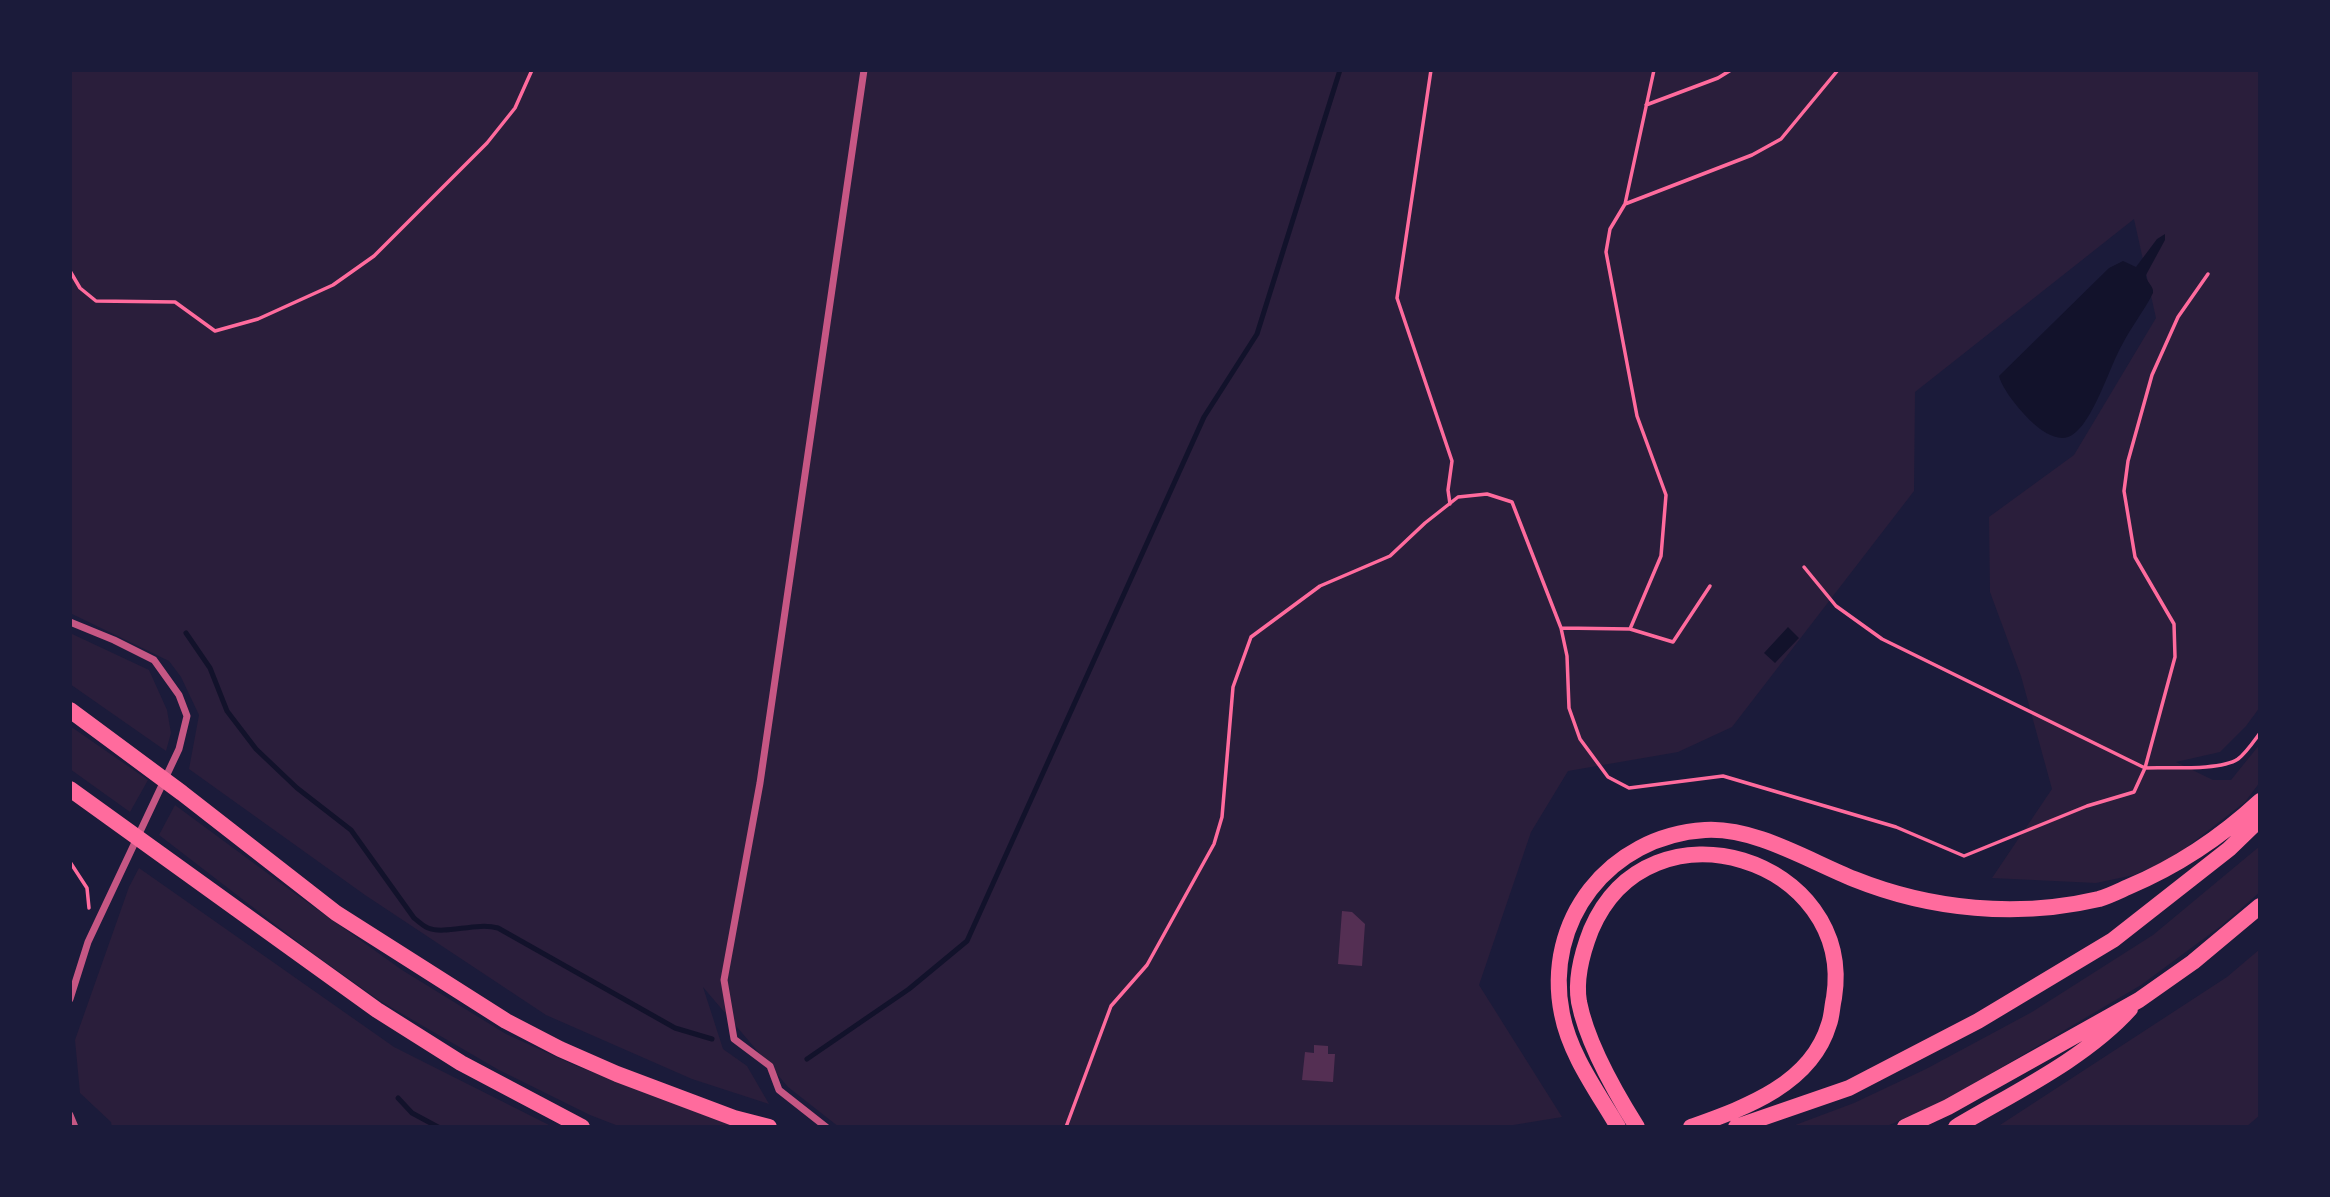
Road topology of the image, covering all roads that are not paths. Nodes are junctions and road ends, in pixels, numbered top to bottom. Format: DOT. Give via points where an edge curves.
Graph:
graph roads {
  1 [pos="864,70"];
  2 [pos="70,622"];
  3 [pos="70,710"];
  4 [pos="70,789"];
  5 [pos="2260,801"];
  6 [pos="2260,819"];
  7 [pos="2260,906"];
  8 [pos="70,999"];
  9 [pos="2139,1000"];
  10 [pos="70,1115"];
  11 [pos="1624,1122"];
  12 [pos="75,1127"];
  13 [pos="582,1127"];
  14 [pos="769,1127"];
  15 [pos="826,1127"];
  16 [pos="1691,1127"];
  17 [pos="1736,1127"];
  18 [pos="1905,1127"];
  19 [pos="1956,1127"];
  1 -- 15 [label="street" via="760,783 724,980 734,1039 770,1066 779,1090"];
  2 -- 8 [label="street" via="154,660 179,695 187,716 179,750 92,935"];
  3 -- 14 [label="highway" via="336,913 506,1021 617,1074"];
  4 -- 13 [label="highway" via="377,1010 461,1063"];
  5 -- 11 [label="highway" via="2230,829 2162,873 2101,898 2018,909 1973,909 1917,899 1855,880 1743,835 1706,830 1672,836 1636,850 1605,871 1581,900 1566,932 1558,971 1562,1014 1577,1058"];
  6 -- 17 [label="highway" via="2113,940 1978,1021 1849,1088"];
  7 -- 9 [label="highway"];
  9 -- 18 [label="highway"];
  9 -- 19 [label="highway" via="2115,1026 2073,1057"];
  10 -- 12 [label="street"];
  11 -- 16 [label="highway" via="1579,1003 1578,973 1586,942 1599,912 1618,888 1644,868 1679,856 1711,854 1743,859 1772,872 1802,894 1822,923 1833,954 1835,992 1829,1025 1813,1056 1793,1078 1746,1107"];
}
